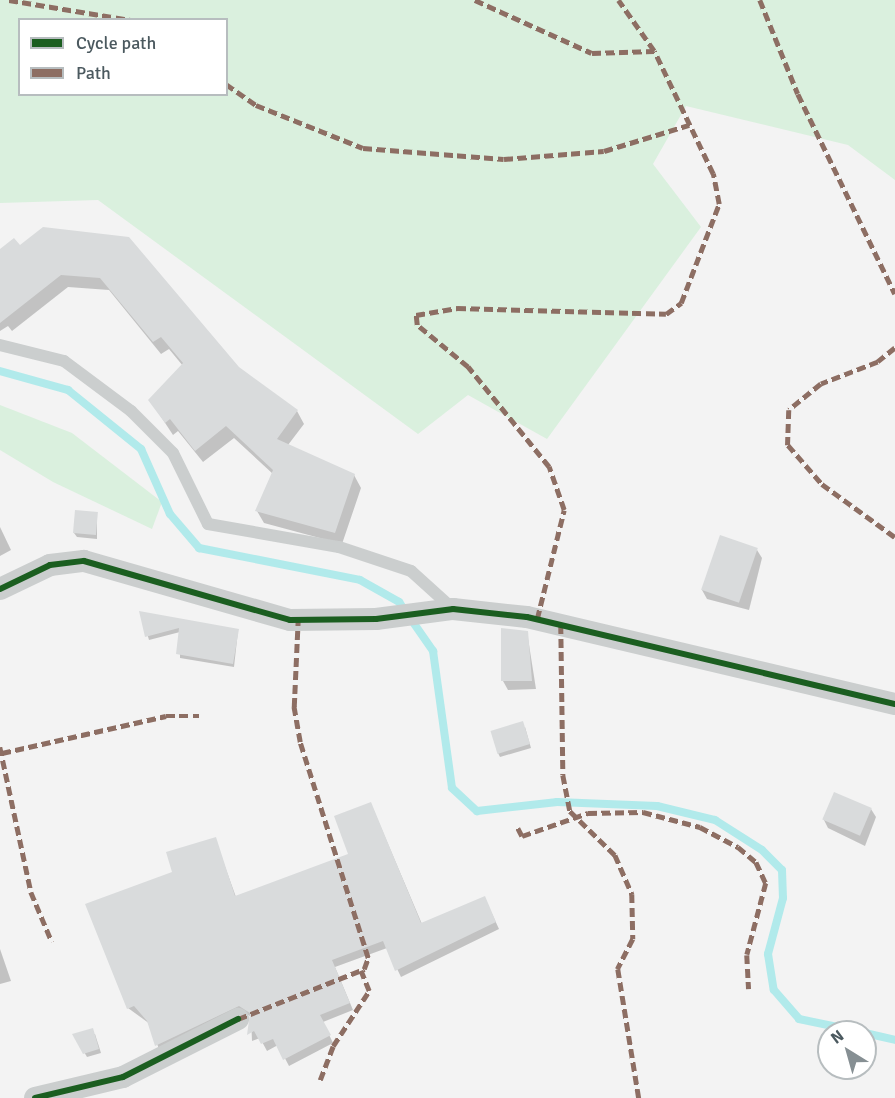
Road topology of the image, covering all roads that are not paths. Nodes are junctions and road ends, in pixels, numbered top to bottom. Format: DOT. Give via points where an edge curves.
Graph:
graph roads {
  1 [pos="0,345"];
  2 [pos="0,589"];
  3 [pos="453,609"];
  4 [pos="895,704"];
  5 [pos="238,1019"];
  6 [pos="35,1098"];
  1 -- 3 [label="lane" via="64,361 131,411 173,453 208,524 339,547 411,571"];
  2 -- 3 [label="street" via="50,565 84,561 290,620 393,617"];
  3 -- 4 [label="street" via="527,617"];
  5 -- 6 [label="street" via="123,1077"];
}
